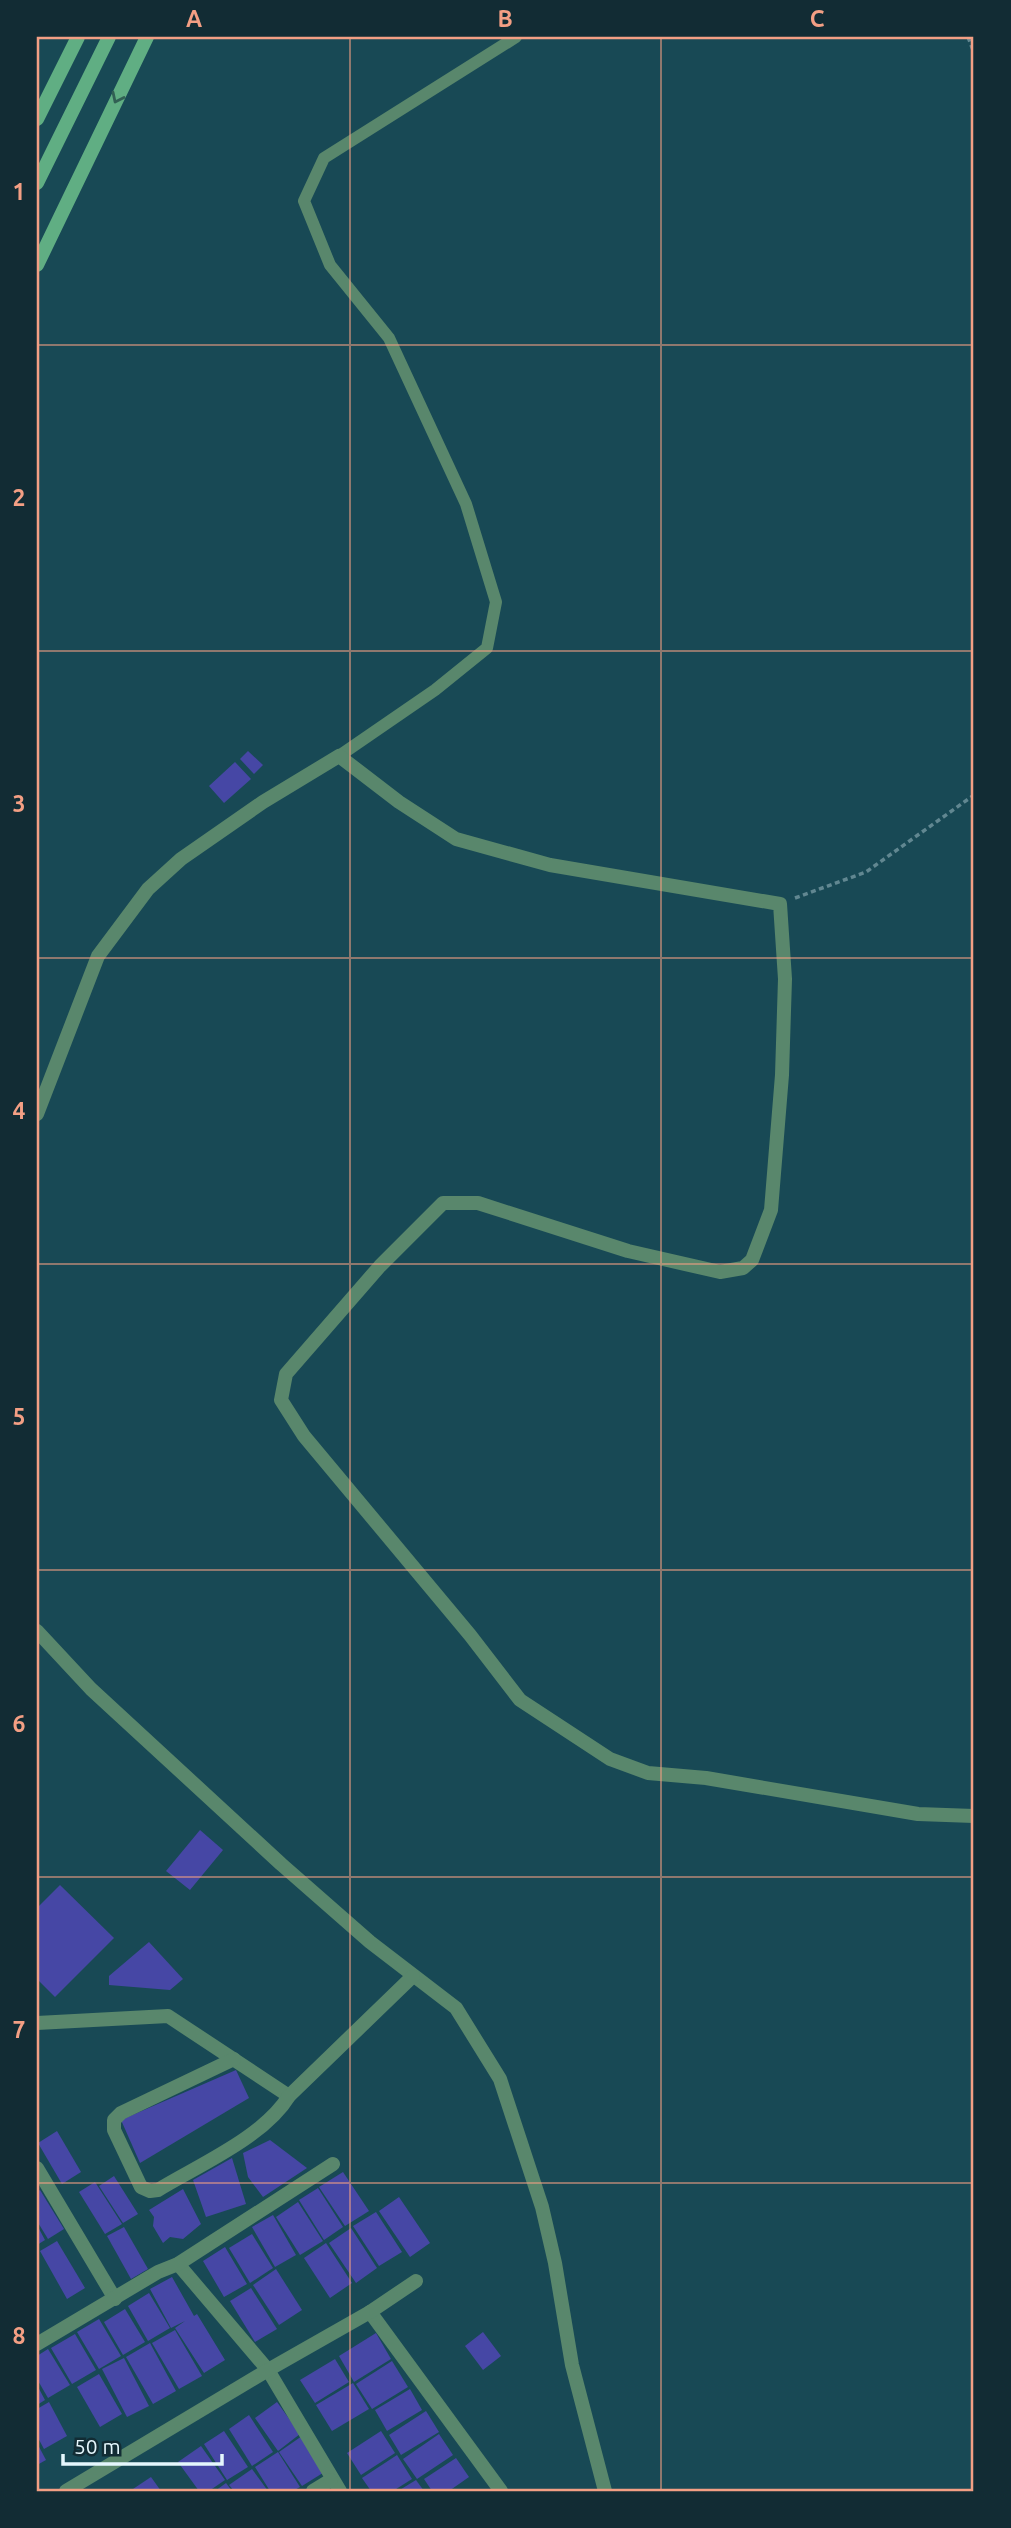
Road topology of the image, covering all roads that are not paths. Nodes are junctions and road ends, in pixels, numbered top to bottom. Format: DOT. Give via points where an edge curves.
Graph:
graph roads {
  1 [pos="78,37"];
  2 [pos="109,37"];
  3 [pos="147,37"];
  4 [pos="516,37"];
  5 [pos="37,119"];
  6 [pos="37,183"];
  7 [pos="37,265"];
  8 [pos="339,756"];
  9 [pos="37,1114"];
  10 [pos="37,1631"];
  11 [pos="974,1816"];
  12 [pos="414,1976"];
  13 [pos="37,2024"];
  14 [pos="234,2059"];
  15 [pos="289,2096"];
  16 [pos="334,2164"];
  17 [pos="37,2168"];
  18 [pos="178,2264"];
  19 [pos="416,2281"];
  20 [pos="115,2299"];
  21 [pos="370,2312"];
  22 [pos="37,2344"];
  23 [pos="268,2370"];
  24 [pos="89,2478"];
  25 [pos="336,2486"];
  26 [pos="66,2491"];
  27 [pos="99,2491"];
  28 [pos="313,2491"];
  29 [pos="501,2491"];
  30 [pos="605,2491"];
  1 -- 5 [label="main road"];
  2 -- 6 [label="main road"];
  3 -- 7 [label="main road, one-way"];
  4 -- 8 [label="lane" via="324,158 304,201 330,265 389,338 467,503 496,602 487,648"];
  8 -- 9 [label="street" via="181,859 148,890 98,956"];
  8 -- 11 [label="street" via="456,839 550,865 780,904 785,979 771,1210 752,1260 743,1268 720,1272 628,1251 478,1203 443,1203 380,1266 286,1374 281,1400 304,1436 520,1700 610,1759 648,1773 706,1778 918,1814"];
  10 -- 12 [label="street" via="92,1689 281,1864"];
  12 -- 15 [label="street"];
  12 -- 30 [label="street" via="456,2008 500,2079 542,2207 572,2365"];
  13 -- 14 [label="street" via="168,2016"];
  14 -- 15 [label="street"];
  14 -- 15 [label="street" via="114,2120 114,2130 141,2187 158,2190 261,2128"];
  16 -- 18 [label="street"];
  17 -- 20 [label="street"];
  18 -- 20 [label="street"];
  18 -- 23 [label="street"];
  19 -- 21 [label="street"];
  20 -- 22 [label="street"];
  21 -- 23 [label="street"];
  21 -- 29 [label="street"];
  23 -- 24 [label="street"];
  23 -- 25 [label="street"];
  24 -- 26 [label="street"];
  24 -- 27 [label="street"];
  25 -- 28 [label="street"];
}
